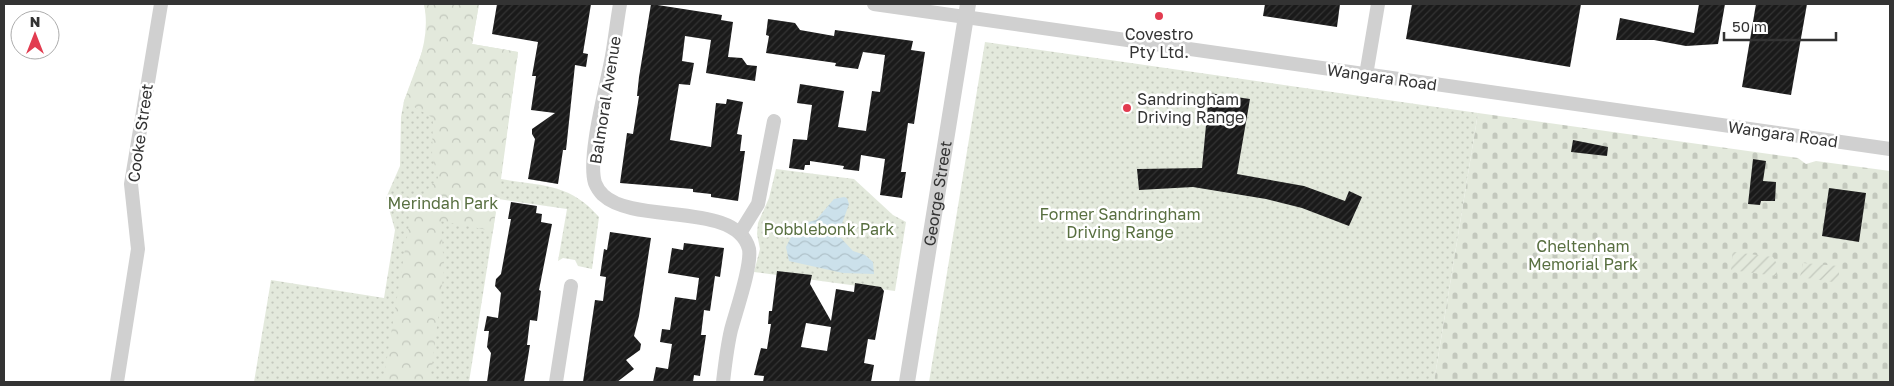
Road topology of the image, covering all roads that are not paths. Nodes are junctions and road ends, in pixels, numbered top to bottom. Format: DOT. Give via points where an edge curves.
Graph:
graph roads {
  1 [pos="160,4"];
  2 [pos="620,4"];
  3 [pos="874,4"];
  4 [pos="1378,4"];
  5 [pos="967,11"];
  6 [pos="1366,75"];
  7 [pos="774,121"];
  8 [pos="1890,149"];
  9 [pos="740,233"];
  10 [pos="572,286"];
  11 [pos="117,382"];
  12 [pos="556,382"];
  13 [pos="723,382"];
  14 [pos="907,382"];
  1 -- 11 [label="street, Cooke Street" via="131,184 138,249"];
  2 -- 9 [label="street, Balmoral Avenue" via="599,117 594,173 599,191 623,207 722,222"];
  3 -- 5 [label="street, Wangara Road"];
  4 -- 6 [label="street"];
  5 -- 6 [label="street, Wangara Road"];
  5 -- 14 [label="street, George Street"];
  6 -- 8 [label="street, Wangara Road"];
  7 -- 9 [label="street" via="758,204"];
  9 -- 13 [label="street" via="749,249 748,262"];
  10 -- 12 [label="street"];
}
